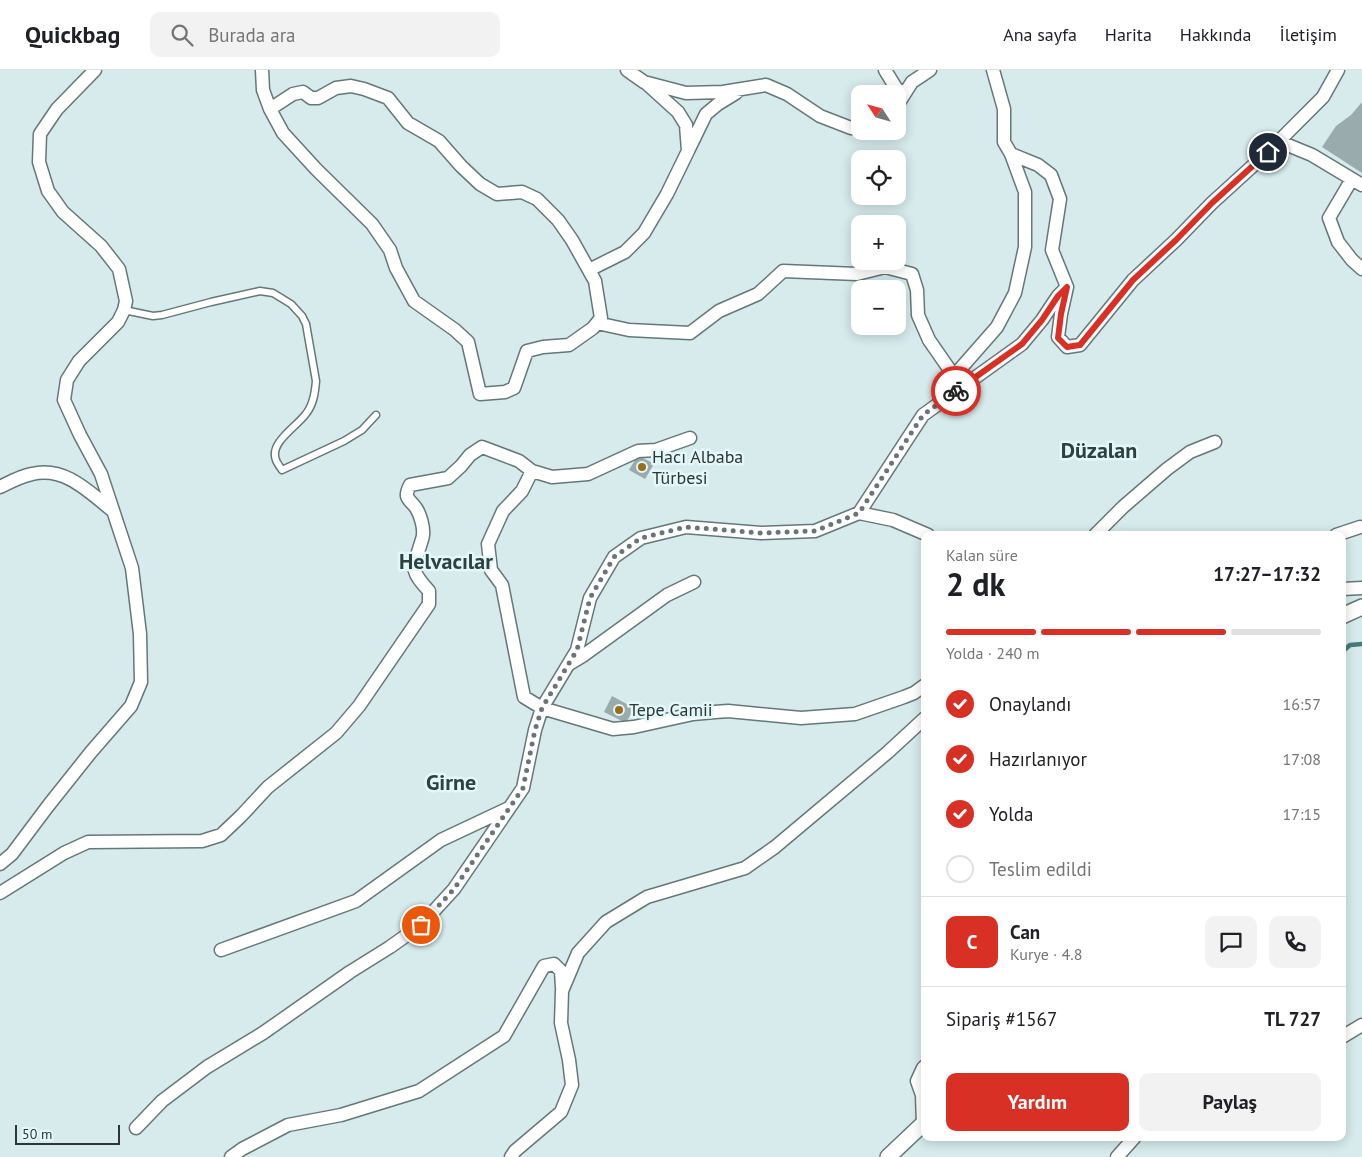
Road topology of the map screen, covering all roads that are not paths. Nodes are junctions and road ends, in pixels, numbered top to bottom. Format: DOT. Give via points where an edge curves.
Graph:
graph roads {
  1 [pos="95,70"];
  2 [pos="262,70"];
  3 [pos="627,70"];
  4 [pos="885,70"];
  5 [pos="930,70"];
  6 [pos="994,70"];
  7 [pos="1338,70"];
  8 [pos="644,82"];
  9 [pos="894,85"];
  10 [pos="744,88"];
  11 [pos="906,91"];
  12 [pos="270,109"];
  13 [pos="851,128"];
  14 [pos="1278,141"];
  15 [pos="688,151"];
  16 [pos="1011,154"];
  17 [pos="1357,182"];
  18 [pos="1362,269"];
  19 [pos="589,270"];
  20 [pos="1067,287"];
  21 [pos="124,310"];
  22 [pos="597,323"];
  23 [pos="954,376"];
  24 [pos="949,396"];
  25 [pos="376,415"];
  26 [pos="690,438"];
  27 [pos="1215,442"];
  28 [pos="532,470"];
  29 [pos="0,487"];
  30 [pos="113,511"];
  31 [pos="859,513"];
  32 [pos="1360,527"];
  33 [pos="1099,531"];
  34 [pos="921,532"];
  35 [pos="1346,532"];
  36 [pos="694,582"];
  37 [pos="1362,588"];
  38 [pos="1346,589"];
  39 [pos="1362,607"];
  40 [pos="1346,614"];
  41 [pos="569,664"];
  42 [pos="921,688"];
  43 [pos="542,708"];
  44 [pos="921,722"];
  45 [pos="509,808"];
  46 [pos="0,864"];
  47 [pos="0,893"];
  48 [pos="221,950"];
  49 [pos="562,990"];
  50 [pos="1362,1025"];
  51 [pos="1346,1035"];
  52 [pos="921,1072"];
  53 [pos="921,1092"];
  54 [pos="921,1126"];
  55 [pos="136,1128"];
  56 [pos="1131,1141"];
  57 [pos="231,1157"];
  58 [pos="511,1157"];
  59 [pos="888,1157"];
  60 [pos="1117,1157"];
  1 -- 21 [label="street" via="57,109 40,134 39,162 48,191 63,212 101,246 119,269 126,301"];
  2 -- 12 [label="street" via="262,90"];
  3 -- 8 [label="street"];
  4 -- 9 [label="street"];
  5 -- 11 [label="street" via="912,82"];
  6 -- 16 [label="street" via="1004,108 1004,142"];
  7 -- 14 [label="street" via="1323,97"];
  8 -- 10 [label="street" via="686,93"];
  8 -- 15 [label="street" via="678,112 686,126"];
  10 -- 13 [label="street" via="766,84 820,116"];
  10 -- 15 [label="street" via="706,114"];
  12 -- 19 [label="street" via="293,94 303,92 311,98 318,98 336,88 351,86 388,98 408,123 439,141 480,184 497,194 522,192 538,199 558,220"];
  12 -- 22 [label="street" via="283,133 372,224 390,250 414,301 468,342 480,394 514,388 527,351 569,345"];
  14 -- 17 [label="street" via="1312,155"];
  14 -- 20 [label="street" via="1133,280 1080,345 1067,347 1058,338"];
  15 -- 19 [label="street" via="644,233 625,252"];
  16 -- 20 [label="street" via="1038,165 1051,175 1060,199 1052,250"];
  16 -- 23 [label="street" via="1025,192 1025,247 1015,293 997,327"];
  17 -- 18 [label="street" via="1329,218 1338,242"];
  19 -- 22 [label="street" via="595,280 601,318"];
  20 -- 24 [label="street" via="1022,344"];
  21 -- 25 [label="lane" via="162,315 260,291 273,293 297,309 308,333 316,382 314,398 306,415 276,449 275,459 282,470 356,434"];
  21 -- 30 [label="street" via="118,322 79,361 67,380 64,400 101,474"];
  22 -- 23 [label="street" via="629,330 690,333 719,311 758,294 782,271 857,274 885,267 912,274 917,290 918,315 929,340"];
  23 -- 24 [label="street"];
  24 -- 31 [label="street" via="923,415"];
  26 -- 28 [label="street" via="656,450 638,451 588,474 552,477"];
  27 -- 33 [label="street" via="1190,452 1167,469"];
  28 -- 43 [label="street" via="522,492 503,511 488,544 491,570 502,586 524,697"];
  28 -- 47 [label="street" via="519,461 482,447 448,478 410,485 407,499 416,508 424,535 414,565 417,578 429,591 429,604 359,706 336,733 268,787 221,835 202,841 88,842 64,853"];
  29 -- 30 [label="street" via="32,474 56,473 76,482"];
  30 -- 46 [label="street" via="132,568 140,634 141,682 131,706 12,854"];
  31 -- 34 [label="street" via="893,520"];
  31 -- 41 [label="street" via="815,531 761,533 686,527 641,538 614,557 590,598 577,650"];
  32 -- 35 [label="street"];
  36 -- 41 [label="street" via="667,595"];
  37 -- 38 [label="street"];
  39 -- 40 [label="street"];
  41 -- 43 [label="street"];
  42 -- 43 [label="street" via="855,714 801,718 728,711 613,729"];
  43 -- 45 [label="street" via="523,788"];
  44 -- 49 [label="street" via="775,847 745,868 647,897 606,922 578,953"];
  45 -- 48 [label="street" via="441,840 356,901"];
  45 -- 55 [label="street" via="454,889 421,925 263,1033 207,1067 162,1101"];
  49 -- 57 [label="street" via="561,971 554,964 544,966 504,1036 419,1091 341,1115 288,1126"];
  49 -- 58 [label="street" via="561,1022 572,1085 561,1112"];
  50 -- 51 [label="street"];
  52 -- 53 [label="street" via="917,1081"];
  54 -- 59 [label="street"];
  56 -- 60 [label="street"];
}
